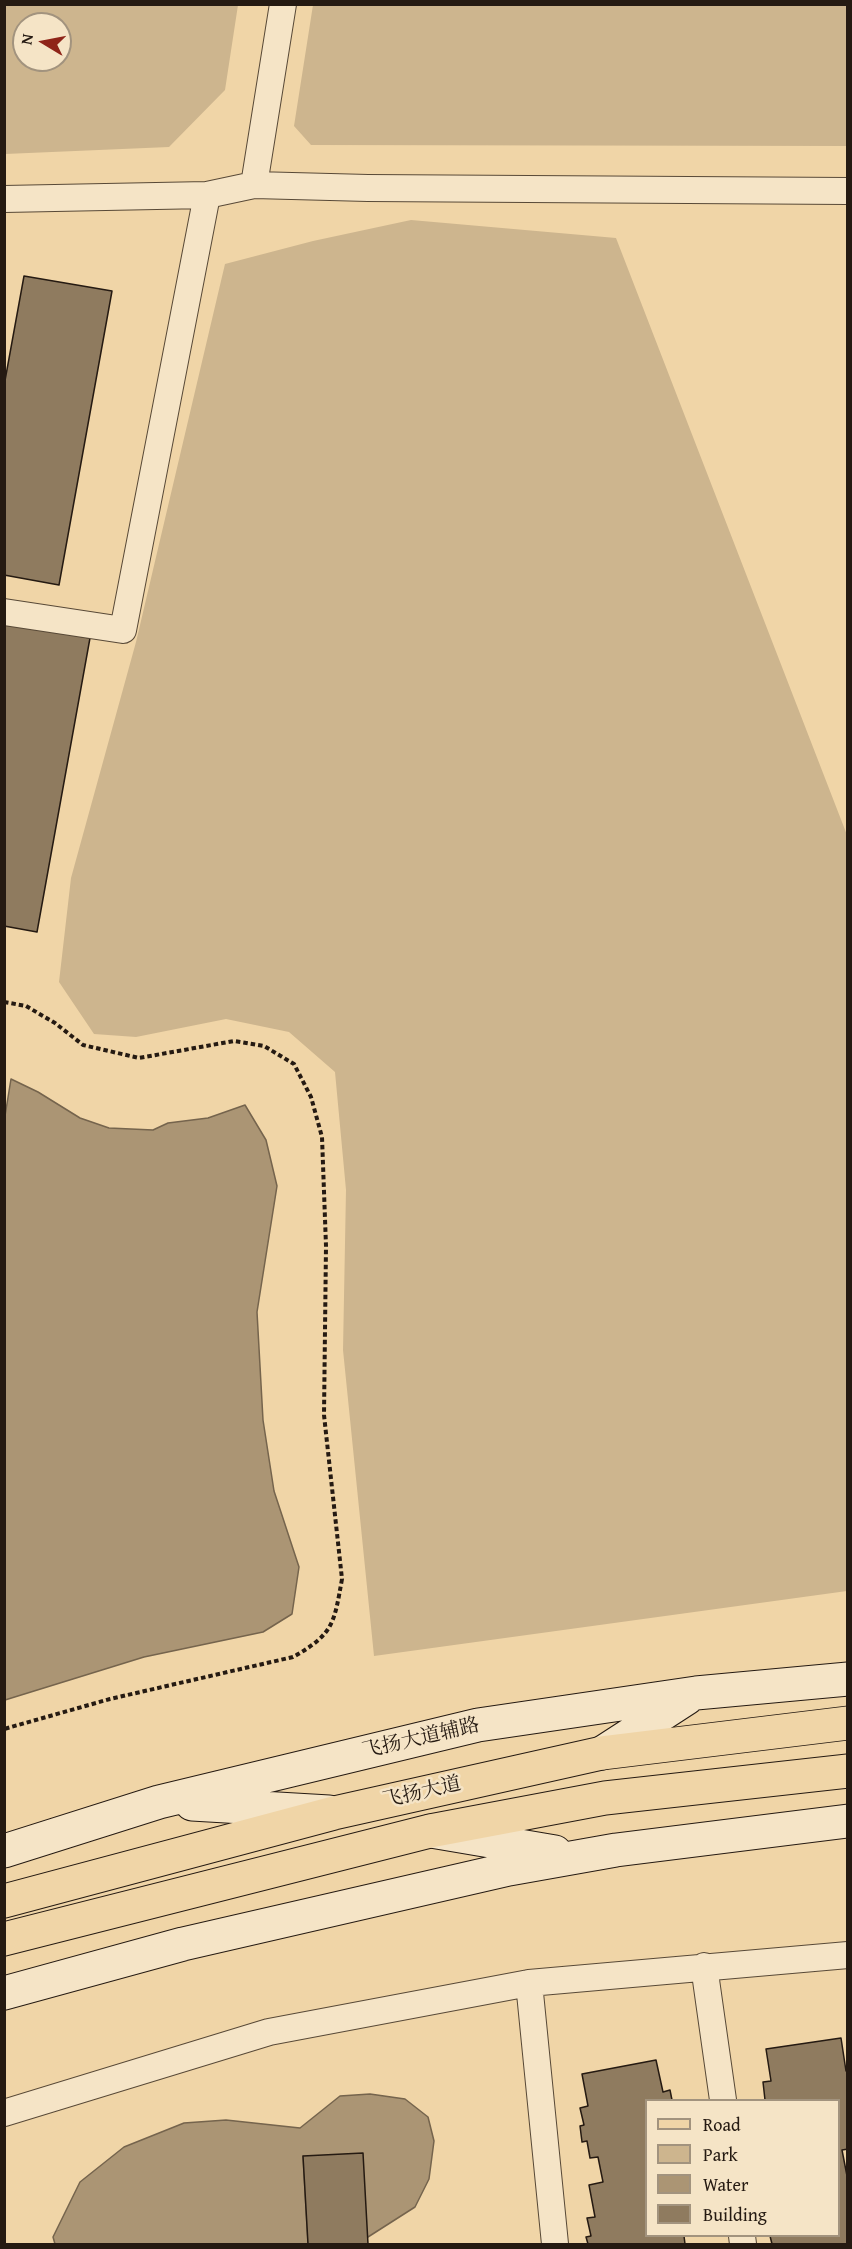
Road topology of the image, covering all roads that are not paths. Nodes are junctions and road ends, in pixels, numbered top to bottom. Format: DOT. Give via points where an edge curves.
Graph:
graph roads {
  1 [pos="283,4"];
  2 [pos="254,185"];
  3 [pos="848,191"];
  4 [pos="207,195"];
  5 [pos="4,199"];
  6 [pos="4,612"];
  7 [pos="848,1679"];
  8 [pos="696,1693"];
  9 [pos="848,1723"];
  10 [pos="602,1753"];
  11 [pos="848,1771"];
  12 [pos="159,1802"];
  13 [pos="334,1813"];
  14 [pos="839,1819"];
  15 [pos="430,1831"];
  16 [pos="4,1851"];
  17 [pos="582,1856"];
  18 [pos="4,1901"];
  19 [pos="4,1939"];
  20 [pos="848,1955"];
  21 [pos="704,1966"];
  22 [pos="529,1983"];
  23 [pos="4,1993"];
  24 [pos="723,2099"];
  25 [pos="4,2114"];
  26 [pos="555,2244"];
  1 -- 2 [label="street"];
  2 -- 3 [label="street"];
  2 -- 4 [label="street"];
  4 -- 5 [label="street"];
  4 -- 6 [label="street" via="123,630"];
  7 -- 8 [label="street, 飞扬大道辅路"];
  8 -- 10 [label="street"];
  8 -- 12 [label="street, 飞扬大道辅路" via="478,1725"];
  9 -- 10 [label="main road, 飞扬大道"];
  10 -- 13 [label="main road, 飞扬大道"];
  11 -- 15 [label="main road, 飞扬大道" via="604,1798"];
  12 -- 13 [label="street"];
  12 -- 16 [label="street, 飞扬大道辅路"];
  13 -- 18 [label="main road, 飞扬大道"];
  14 -- 17 [label="street"];
  15 -- 17 [label="street"];
  15 -- 19 [label="main road, 飞扬大道"];
  17 -- 23 [label="street" via="509,1869 183,1944"];
  20 -- 21 [label="street"];
  21 -- 22 [label="street"];
  21 -- 24 [label="street"];
  22 -- 25 [label="street" via="269,2032"];
  22 -- 26 [label="street"];
}
